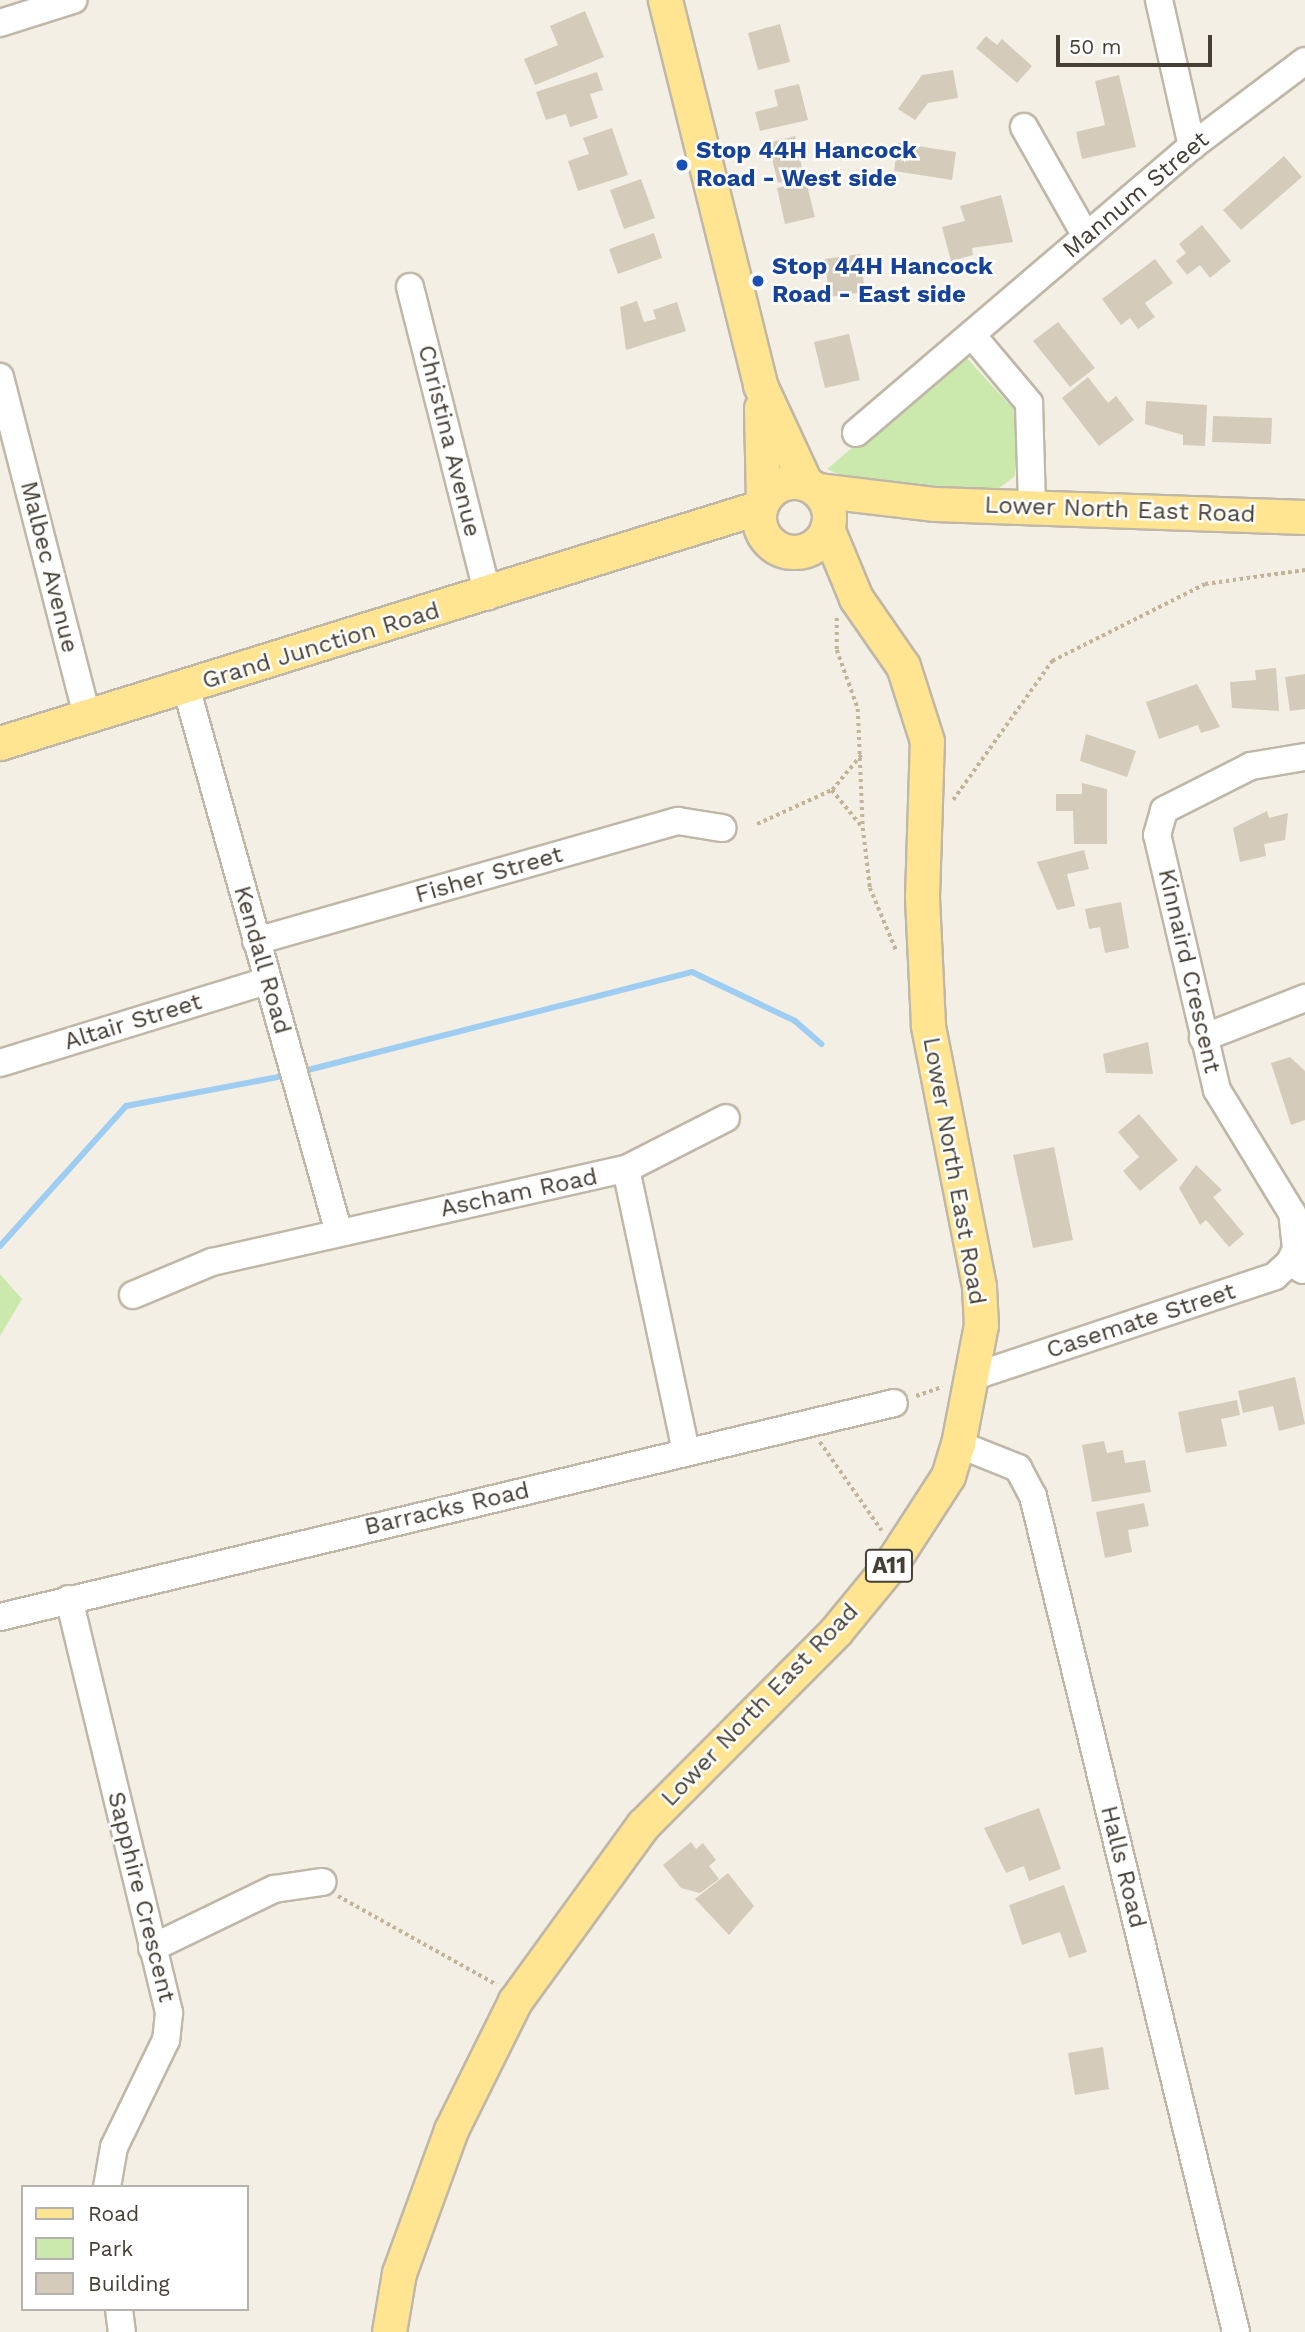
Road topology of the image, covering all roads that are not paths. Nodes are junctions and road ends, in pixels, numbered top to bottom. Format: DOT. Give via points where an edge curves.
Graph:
graph roads {
  1 [pos="73,0"];
  2 [pos="665,0"];
  3 [pos="1159,0"];
  4 [pos="0,23"];
  5 [pos="1302,71"];
  6 [pos="1024,127"];
  7 [pos="1192,146"];
  8 [pos="1086,236"];
  9 [pos="410,286"];
  10 [pos="972,335"];
  11 [pos="760,385"];
  12 [pos="2,390"];
  13 [pos="856,433"];
  14 [pos="811,487"];
  15 [pos="934,503"];
  16 [pos="761,504"];
  17 [pos="1032,507"];
  18 [pos="1305,517"];
  19 [pos="828,526"];
  20 [pos="641,545"];
  21 [pos="780,547"];
  22 [pos="488,596"];
  23 [pos="846,603"];
  24 [pos="186,687"];
  25 [pos="87,716"];
  26 [pos="0,743"];
  27 [pos="1305,757"];
  28 [pos="722,828"];
  29 [pos="256,941"];
  30 [pos="267,981"];
  31 [pos="1305,998"];
  32 [pos="1203,1038"];
  33 [pos="0,1063"];
  34 [pos="726,1118"];
  35 [pos="626,1169"];
  36 [pos="339,1233"];
  37 [pos="1298,1267"];
  38 [pos="133,1294"];
  39 [pos="972,1377"];
  40 [pos="894,1403"];
  41 [pos="958,1444"];
  42 [pos="686,1452"];
  43 [pos="69,1599"];
  44 [pos="0,1617"];
  45 [pos="319,1883"];
  46 [pos="152,1948"];
  47 [pos="107,2185"];
  48 [pos="119,2311"];
  49 [pos="122,2332"];
  50 [pos="389,2332"];
  51 [pos="1236,2332"];
  1 -- 4 [label="street"];
  2 -- 11 [label="main road, A11"];
  3 -- 7 [label="street"];
  5 -- 7 [label="street, Mannum Street"];
  6 -- 8 [label="street"];
  7 -- 8 [label="street, Mannum Street"];
  8 -- 10 [label="street, Mannum Street"];
  9 -- 22 [label="street, Christina Avenue"];
  10 -- 13 [label="street, Mannum Street"];
  10 -- 17 [label="street" via="1029,403"];
  11 -- 14 [label="main road, A11"];
  11 -- 16 [label="main road, A11"];
  12 -- 25 [label="street, Malbec Avenue"];
  14 -- 15 [label="main road, Lower North East Road"];
  14 -- 16 [label="main road" via="782,484"];
  14 -- 19 [label="main road, A11"];
  15 -- 17 [label="main road, Lower North East Road"];
  15 -- 19 [label="main road, Lower North East Road" via="855,512"];
  16 -- 20 [label="main road, Grand Junction Road"];
  16 -- 21 [label="main road, A11"];
  17 -- 18 [label="main road, Lower North East Road"];
  19 -- 21 [label="main road" via="810,548"];
  19 -- 23 [label="main road, Lower North East Road / A11"];
  20 -- 21 [label="main road, Grand Junction Road"];
  20 -- 22 [label="main road, Grand Junction Road"];
  21 -- 23 [label="main road, Lower North East Road / A11"];
  22 -- 24 [label="main road, Grand Junction Road"];
  23 -- 39 [label="main road, Lower North East Road / A11" via="893,649 918,707 929,766 922,897 928,1025 979,1286"];
  24 -- 25 [label="main road, Grand Junction Road"];
  24 -- 29 [label="street, Kendall Road"];
  25 -- 26 [label="main road, Grand Junction Road"];
  27 -- 32 [label="street, Kinnaird Crescent" via="1251,765 1164,810 1158,823"];
  28 -- 29 [label="street, Fisher Street" via="678,821"];
  29 -- 30 [label="street, Kendall Road"];
  30 -- 33 [label="street, Altair Street"];
  30 -- 36 [label="street, Kendall Road"];
  31 -- 32 [label="street"];
  32 -- 37 [label="street, Kinnaird Crescent" via="1224,1107 1292,1213"];
  34 -- 35 [label="street"];
  35 -- 36 [label="street, Ascham Road"];
  35 -- 42 [label="street, Ascham Road"];
  36 -- 38 [label="street, Ascham Road" via="212,1262"];
  37 -- 39 [label="street, Casemate Street"];
  39 -- 41 [label="main road, Lower North East Road / A11"];
  40 -- 42 [label="street, Barracks Road"];
  41 -- 50 [label="main road, Lower North East Road / A11" via="948,1476 898,1554 836,1631 643,1825 518,1996 451,2130 399,2273"];
  41 -- 51 [label="street, Halls Road" via="1018,1468 1033,1496"];
  42 -- 43 [label="street, Barracks Road"];
  43 -- 44 [label="street, Barracks Road"];
  43 -- 46 [label="street, Sapphire Crescent"];
  45 -- 46 [label="street" via="274,1889"];
  46 -- 47 [label="street, Sapphire Crescent" via="169,2013 166,2040 114,2147"];
  48 -- 49 [label="street"];
}
